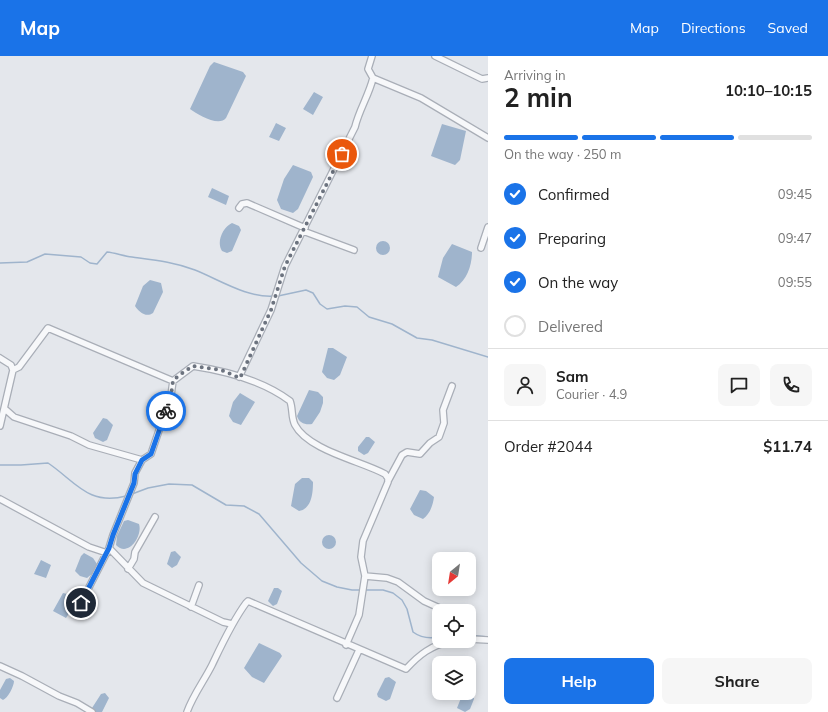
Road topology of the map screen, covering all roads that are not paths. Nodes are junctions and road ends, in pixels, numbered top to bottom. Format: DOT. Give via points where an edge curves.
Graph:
graph roads {
  1 [pos="372,56"];
  2 [pos="435,56"];
  3 [pos="373,78"];
  4 [pos="488,78"];
  5 [pos="488,138"];
  6 [pos="239,208"];
  7 [pos="488,228"];
  8 [pos="304,229"];
  9 [pos="481,248"];
  10 [pos="354,250"];
  11 [pos="0,358"];
  12 [pos="13,370"];
  13 [pos="240,378"];
  14 [pos="173,381"];
  15 [pos="452,386"];
  16 [pos="5,409"];
  17 [pos="0,426"];
  18 [pos="142,460"];
  19 [pos="388,482"];
  20 [pos="0,499"];
  21 [pos="155,516"];
  22 [pos="108,551"];
  23 [pos="128,569"];
  24 [pos="364,576"];
  25 [pos="199,585"];
  26 [pos="81,603"];
  27 [pos="432,605"];
  28 [pos="191,606"];
  29 [pos="232,624"];
  30 [pos="476,640"];
  31 [pos="488,640"];
  32 [pos="346,645"];
  33 [pos="432,647"];
  34 [pos="359,650"];
  35 [pos="0,666"];
  36 [pos="337,698"];
  37 [pos="92,712"];
  38 [pos="185,712"];
  1 -- 3 [label="street" via="368,69"];
  2 -- 4 [label="street" via="482,79"];
  3 -- 5 [label="street" via="421,98"];
  3 -- 8 [label="street" via="355,127"];
  6 -- 8 [label="street" via="247,203"];
  7 -- 9 [label="street"];
  8 -- 10 [label="street"];
  8 -- 13 [label="street" via="285,266 274,302"];
  11 -- 12 [label="street" via="11,365"];
  12 -- 14 [label="street" via="19,367 48,328"];
  12 -- 16 [label="street"];
  13 -- 14 [label="street" via="221,370 193,366"];
  13 -- 19 [label="street" via="267,387 290,401 295,425 304,435 336,455 384,473"];
  14 -- 18 [label="street" via="171,395 151,454"];
  15 -- 19 [label="street" via="443,410 444,423 439,437 420,454 407,452 402,455"];
  16 -- 17 [label="street"];
  16 -- 18 [label="street" via="14,417 71,436 89,445"];
  18 -- 22 [label="street"];
  19 -- 24 [label="street" via="363,541 361,557"];
  20 -- 22 [label="street" via="89,547"];
  21 -- 23 [label="street"];
  22 -- 23 [label="street" via="116,554"];
  22 -- 26 [label="street"];
  23 -- 28 [label="street" via="143,583"];
  24 -- 27 [label="street" via="387,578 398,582"];
  24 -- 32 [label="street" via="359,615"];
  25 -- 28 [label="street"];
  28 -- 29 [label="street"];
  29 -- 32 [label="street" via="248,602"];
  29 -- 38 [label="street"];
  30 -- 31 [label="street"];
  32 -- 34 [label="street"];
  33 -- 34 [label="street" via="406,669"];
  34 -- 36 [label="street"];
  35 -- 37 [label="street"];
}
